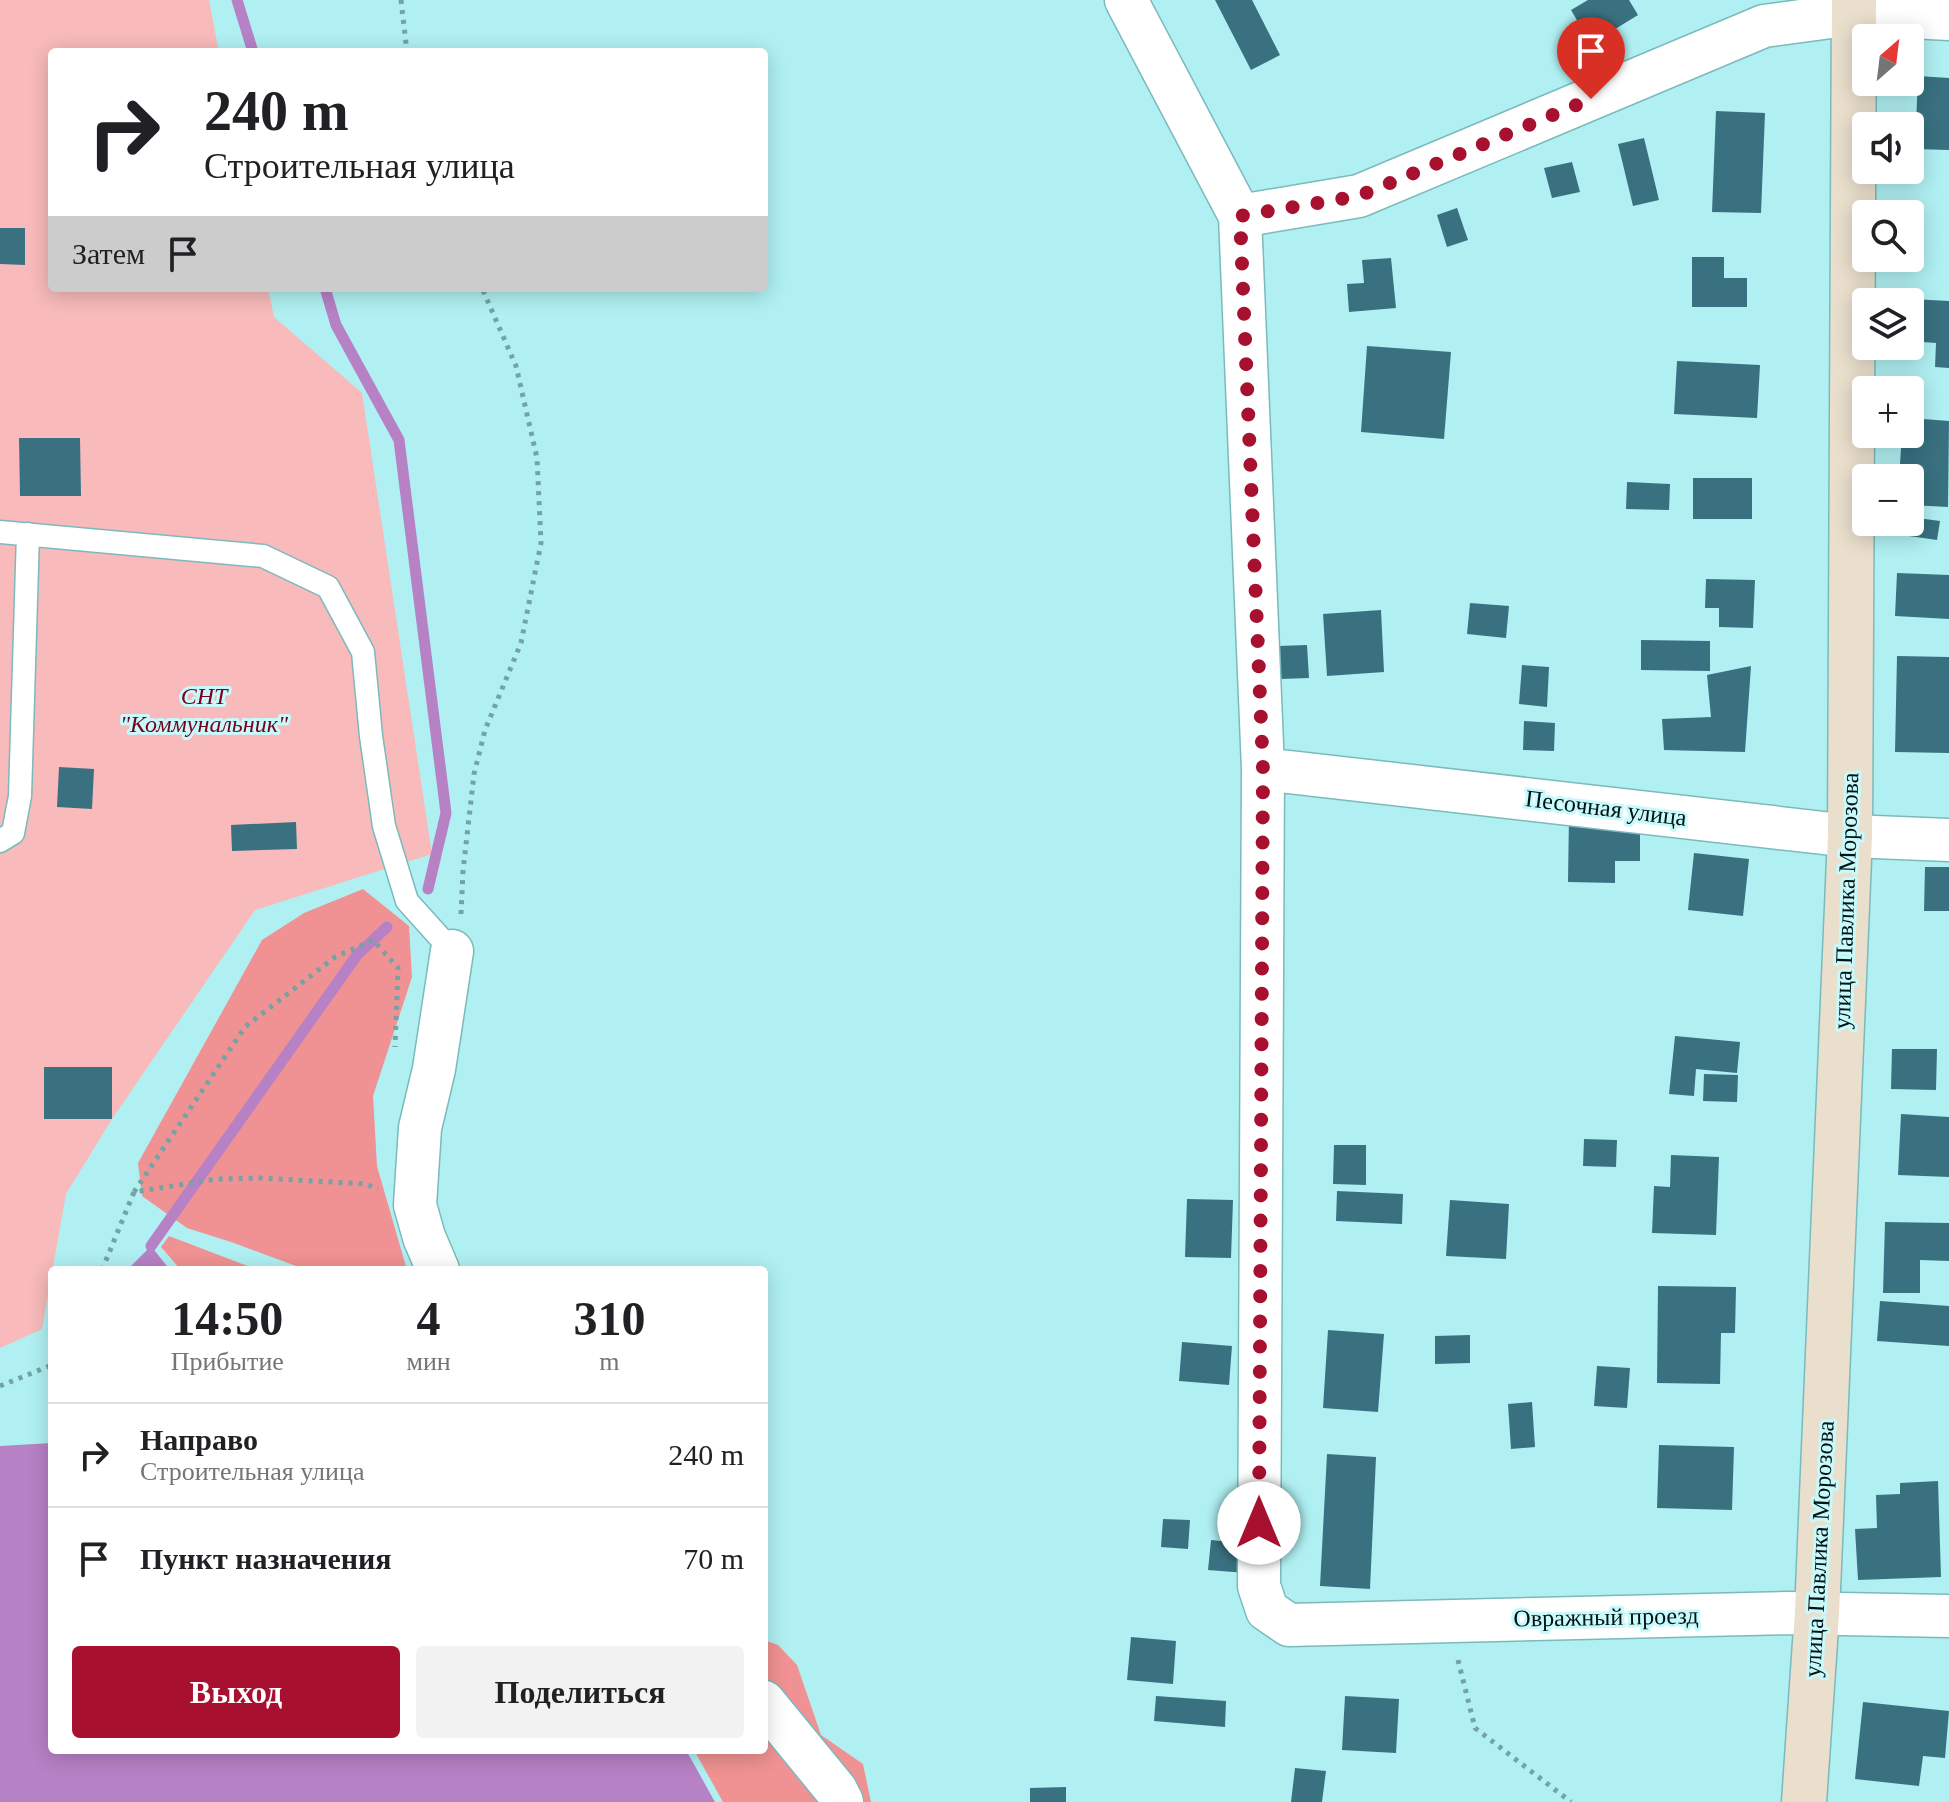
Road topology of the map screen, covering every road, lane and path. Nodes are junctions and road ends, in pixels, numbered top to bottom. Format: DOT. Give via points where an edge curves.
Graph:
graph roads {
  1 [pos="401,0"];
  2 [pos="1126,0"];
  3 [pos="1854,7"];
  4 [pos="1757,13"];
  5 [pos="1949,19"];
  6 [pos="407,48"];
  7 [pos="1240,216"];
  8 [pos="484,292"];
  9 [pos="0,532"];
  10 [pos="28,534"];
  11 [pos="1263,769"];
  12 [pos="1850,836"];
  13 [pos="1949,840"];
  14 [pos="0,841"];
  15 [pos="452,951"];
  16 [pos="394,1056"];
  17 [pos="134,1192"];
  18 [pos="415,1205"];
  19 [pos="104,1266"];
  20 [pos="436,1266"];
  21 [pos="48,1367"];
  22 [pos="0,1386"];
  23 [pos="1817,1613"];
  24 [pos="1949,1616"];
  25 [pos="1448,1621"];
  26 [pos="768,1707"];
  27 [pos="842,1802"];
  28 [pos="1571,1802"];
  29 [pos="1804,1802"];
  1 -- 6 [label="path"];
  2 -- 7 [label="street"];
  3 -- 4 [label="street"];
  3 -- 5 [label="street"];
  3 -- 12 [label="street, улица Павлика Морозова"];
  4 -- 7 [label="street" via="1359,196"];
  7 -- 11 [label="street"];
  8 -- 15 [label="path" via="516,366 537,458 541,543 521,643 485,730 474,774 463,907"];
  9 -- 10 [label="lane"];
  10 -- 14 [label="lane" via="20,796 13,833"];
  10 -- 15 [label="lane" via="263,556 328,587 363,652 384,826 407,901"];
  11 -- 12 [label="street, Песочная улица"];
  11 -- 25 [label="street, Овражный проезд" via="1259,1586 1267,1610 1289,1625"];
  12 -- 13 [label="street, Песочная улица"];
  12 -- 23 [label="street, улица Павлика Морозова"];
  15 -- 18 [label="street" via="420,1128"];
  16 -- 17 [label="path" via="398,968 373,940 335,957 245,1027"];
  17 -- 18 [label="path" via="261,1178 366,1184"];
  17 -- 19 [label="path"];
  18 -- 20 [label="street"];
  21 -- 22 [label="path"];
  23 -- 24 [label="street, Овражный проезд"];
  23 -- 25 [label="street, Овражный проезд"];
  23 -- 29 [label="street, улица Павлика Морозова"];
  25 -- 28 [label="path" via="1475,1728"];
  26 -- 27 [label="street"];
}
